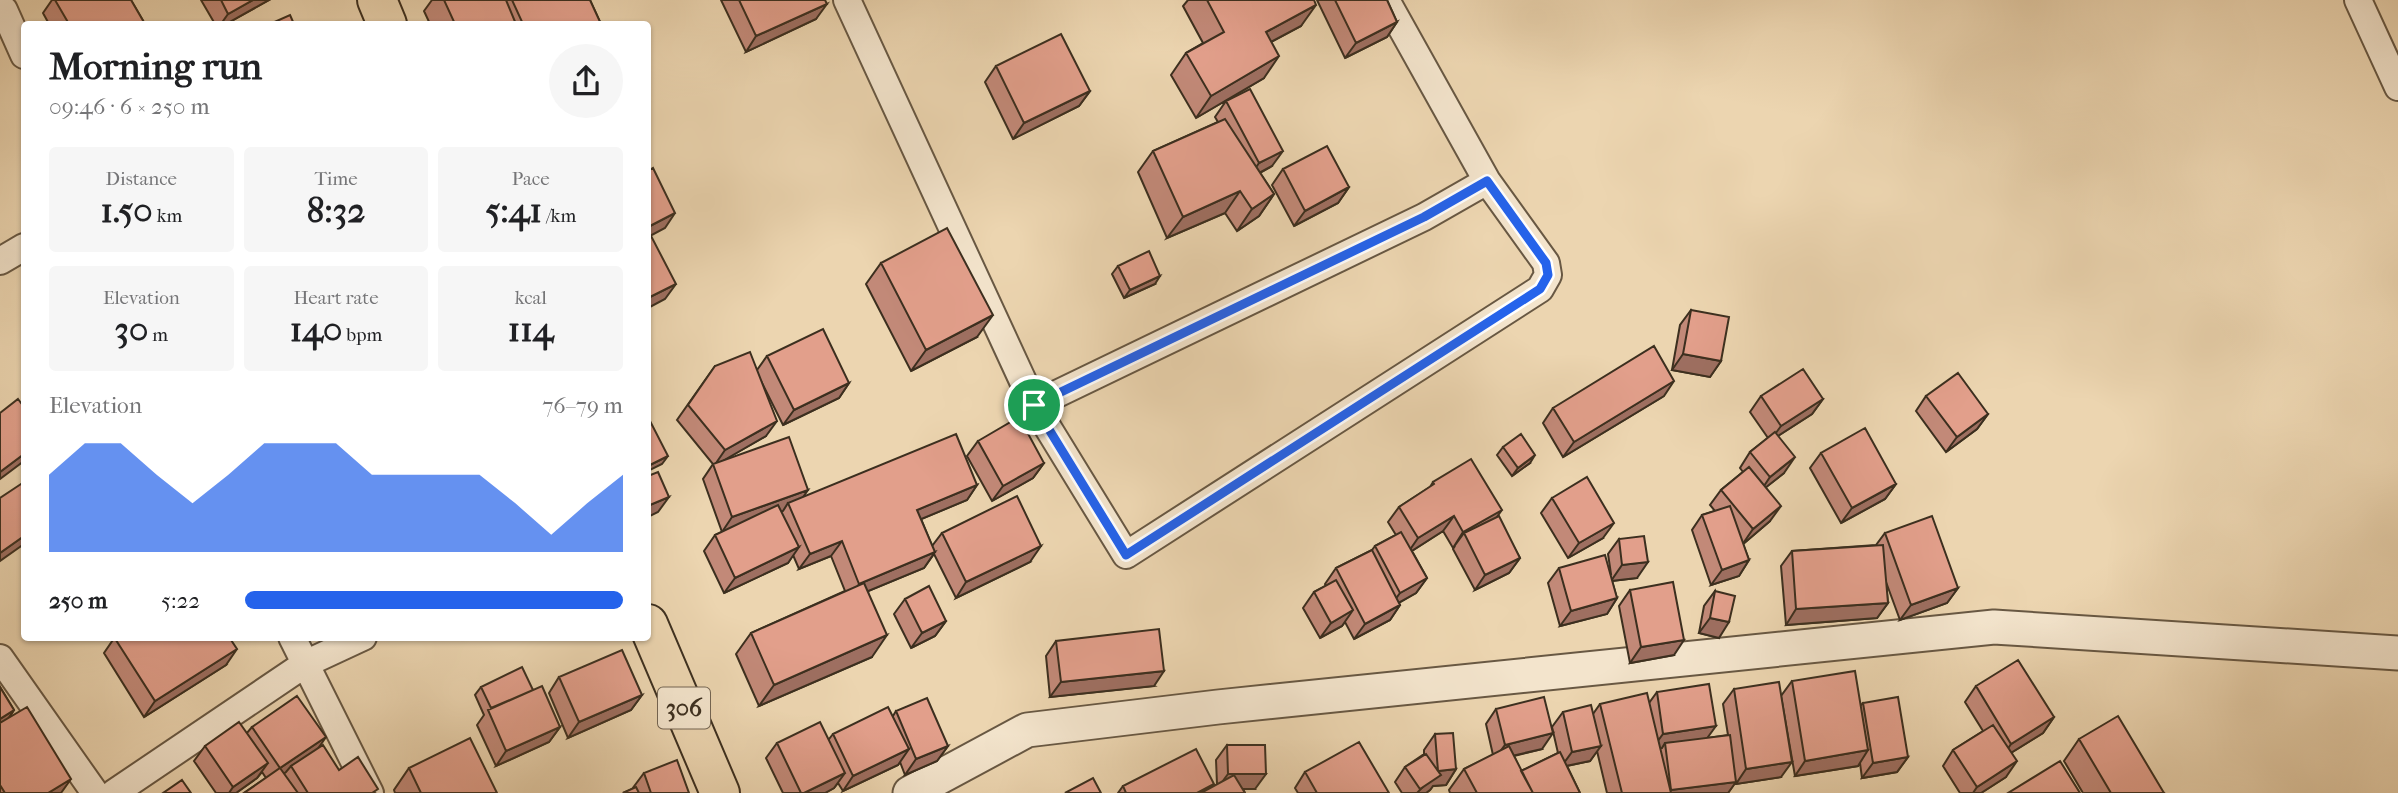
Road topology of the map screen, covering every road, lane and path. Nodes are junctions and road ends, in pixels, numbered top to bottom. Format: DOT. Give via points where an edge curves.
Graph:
graph roads {
  1 [pos="377,0"];
  2 [pos="847,0"];
  3 [pos="1386,0"];
  4 [pos="2358,0"];
  5 [pos="8,7"];
  6 [pos="386,21"];
  7 [pos="21,46"];
  8 [pos="2398,87"];
  9 [pos="1487,181"];
  10 [pos="21,249"];
  11 [pos="0,261"];
  12 [pos="1034,405"];
  13 [pos="651,631"];
  14 [pos="294,641"];
  15 [pos="354,641"];
  16 [pos="2398,653"];
  17 [pos="0,658"];
  18 [pos="305,664"];
  19 [pos="94,793"];
  20 [pos="114,793"];
  21 [pos="370,793"];
  22 [pos="720,793"];
  23 [pos="910,793"];
  1 -- 6 [label="main road"];
  2 -- 12 [label="street"];
  3 -- 9 [label="street"];
  4 -- 8 [label="street"];
  5 -- 7 [label="street"];
  9 -- 12 [label="street" via="1424,217"];
  9 -- 12 [label="street" via="1546,263 1548,275 1540,289 1126,555"];
  10 -- 11 [label="street"];
  13 -- 22 [label="main road, 306"];
  14 -- 18 [label="street"];
  15 -- 18 [label="street"];
  16 -- 23 [label="street" via="1994,627 1027,730"];
  17 -- 19 [label="street"];
  18 -- 20 [label="street"];
  18 -- 21 [label="street"];
}
